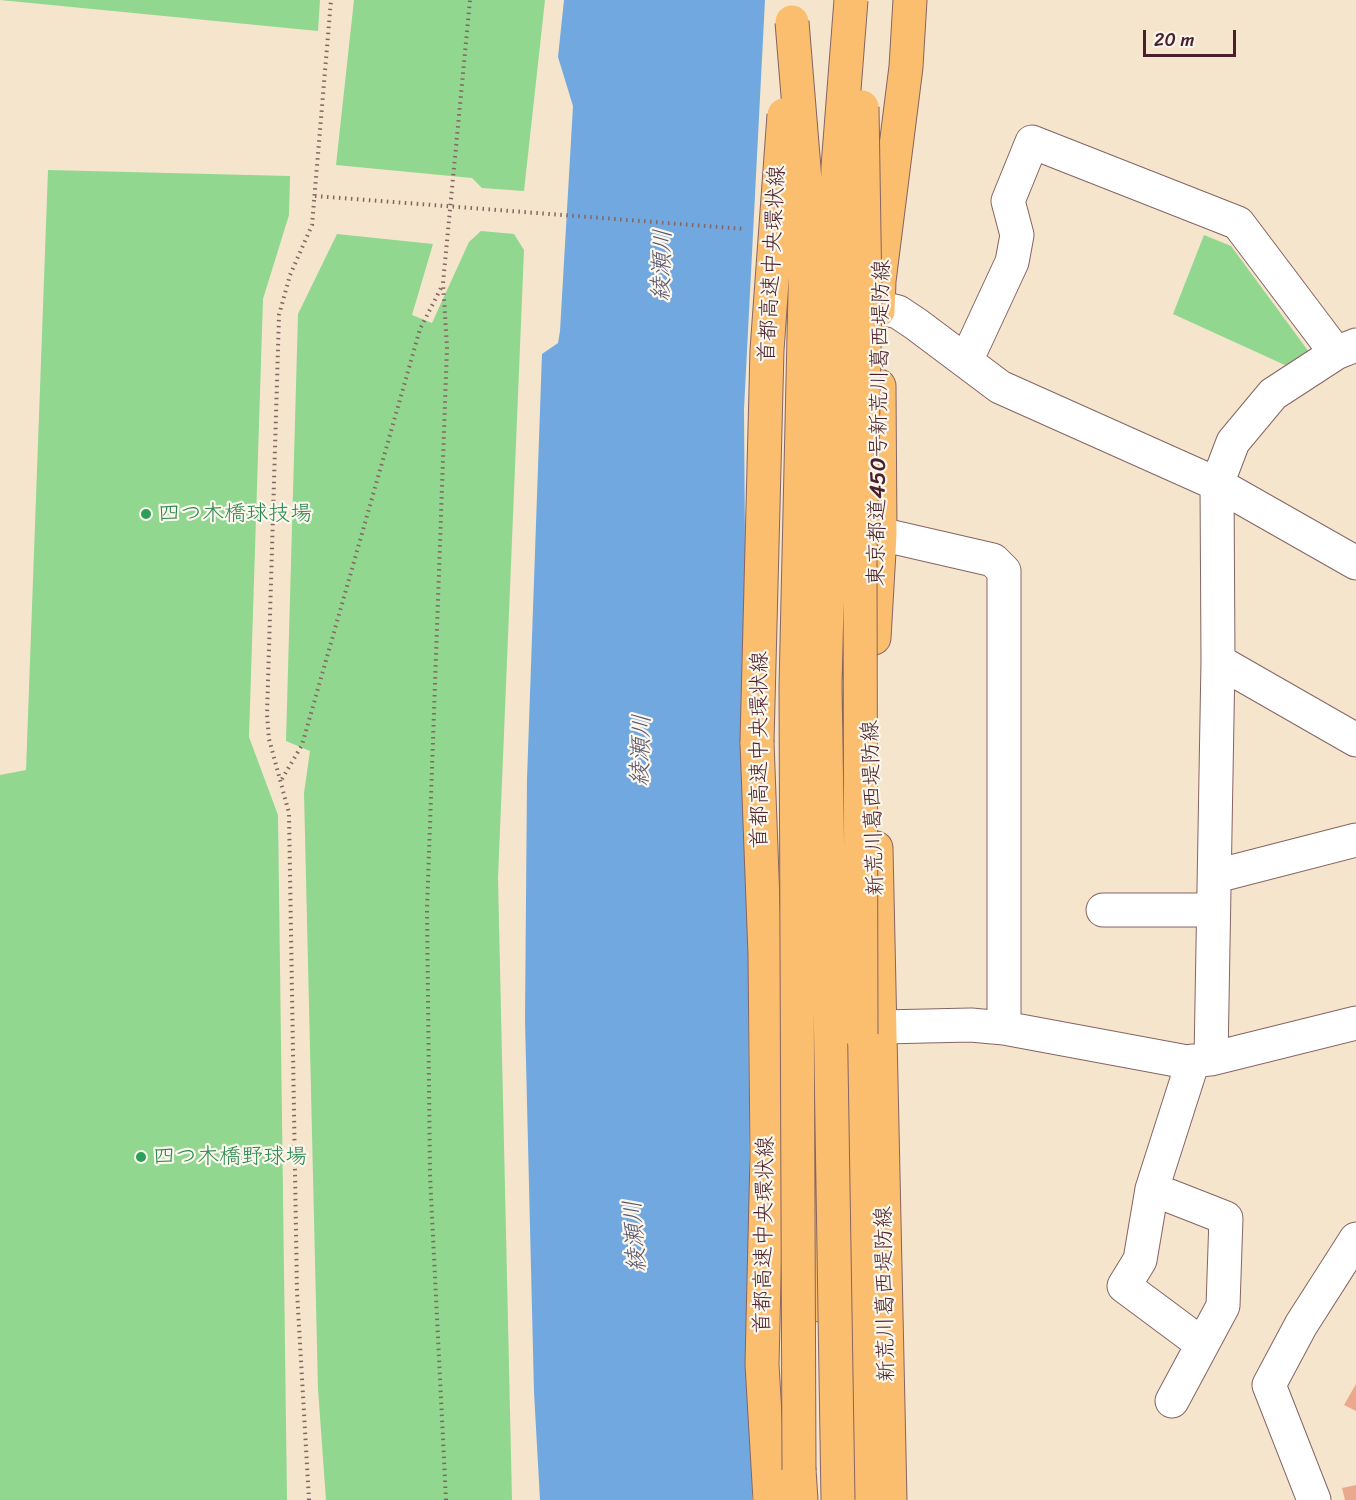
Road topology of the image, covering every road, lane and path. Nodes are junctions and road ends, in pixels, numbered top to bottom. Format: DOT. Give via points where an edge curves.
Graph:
graph roads {
  1 [pos="331,0"];
  2 [pos="470,0"];
  3 [pos="851,0"];
  4 [pos="861,0"];
  5 [pos="910,0"];
  6 [pos="793,11"];
  7 [pos="315,196"];
  8 [pos="452,205"];
  9 [pos="751,229"];
  10 [pos="443,283"];
  11 [pos="878,307"];
  12 [pos="1346,349"];
  13 [pos="966,361"];
  14 [pos="1217,484"];
  15 [pos="880,534"];
  16 [pos="1356,563"];
  17 [pos="1218,661"];
  18 [pos="871,703"];
  19 [pos="1356,740"];
  20 [pos="282,780"];
  21 [pos="1356,840"];
  22 [pos="1216,876"];
  23 [pos="1102,910"];
  24 [pos="1213,910"];
  25 [pos="1356,1023"];
  26 [pos="882,1028"];
  27 [pos="1004,1028"];
  28 [pos="1202,1060"];
  29 [pos="1152,1189"];
  30 [pos="1356,1239"];
  31 [pos="1202,1344"];
  32 [pos="1172,1401"];
  33 [pos="800,1485"];
  34 [pos="309,1500"];
  35 [pos="446,1500"];
  36 [pos="770,1500"];
  37 [pos="825,1500"];
  38 [pos="838,1500"];
  39 [pos="869,1500"];
  40 [pos="890,1500"];
  41 [pos="1314,1500"];
  1 -- 7 [label="path"];
  2 -- 8 [label="path"];
  3 -- 38 [label="main road, bridge" via="838,167 825,684"];
  4 -- 39 [label="main road, bridge" via="865,298 860,558 861,1034"];
  5 -- 11 [label="main road, 東京都道450号新荒川葛西堤防線"];
  6 -- 33 [label="main road, bridge" via="807,205 796,687"];
  6 -- 36 [label="main road, 首都高速中央環状線, bridge" via="767,350 757,742 767,1156 762,1364"];
  7 -- 8 [label="path"];
  7 -- 20 [label="path" via="312,225 290,275 279,315 267,715 269,739"];
  8 -- 9 [label="path"];
  8 -- 10 [label="path"];
  10 -- 20 [label="path" via="420,329 302,745"];
  10 -- 35 [label="path" via="447,347 427,909 430,1175"];
  11 -- 13 [label="street" via="898,312"];
  11 -- 15 [label="main road, 東京都道450号新荒川葛西堤防線"];
  12 -- 13 [label="street" via="1238,223 1032,142 1008,201 1017,235 1012,262"];
  12 -- 14 [label="street" via="1273,394 1233,441"];
  13 -- 14 [label="street" via="1000,387"];
  14 -- 16 [label="street"];
  14 -- 17 [label="street"];
  15 -- 18 [label="main road, 東京都道450号新荒川葛西堤防線"];
  15 -- 27 [label="street" via="993,560 1004,571"];
  17 -- 19 [label="street"];
  17 -- 22 [label="street"];
  18 -- 26 [label="main road, 新荒川葛西堤防線"];
  18 -- 37 [label="main road, 新荒川葛西堤防線" via="812,1037"];
  20 -- 34 [label="path" via="289,813 297,1291"];
  21 -- 22 [label="street"];
  22 -- 24 [label="street"];
  23 -- 24 [label="street"];
  24 -- 28 [label="street"];
  25 -- 28 [label="street"];
  26 -- 27 [label="street"];
  26 -- 40 [label="main road, 新荒川葛西堤防線"];
  27 -- 28 [label="street"];
  28 -- 29 [label="street"];
  29 -- 31 [label="street" via="1140,1260 1124,1286"];
  29 -- 31 [label="street" via="1226,1218 1223,1306"];
  30 -- 41 [label="street" via="1269,1384"];
  31 -- 32 [label="street"];
}
